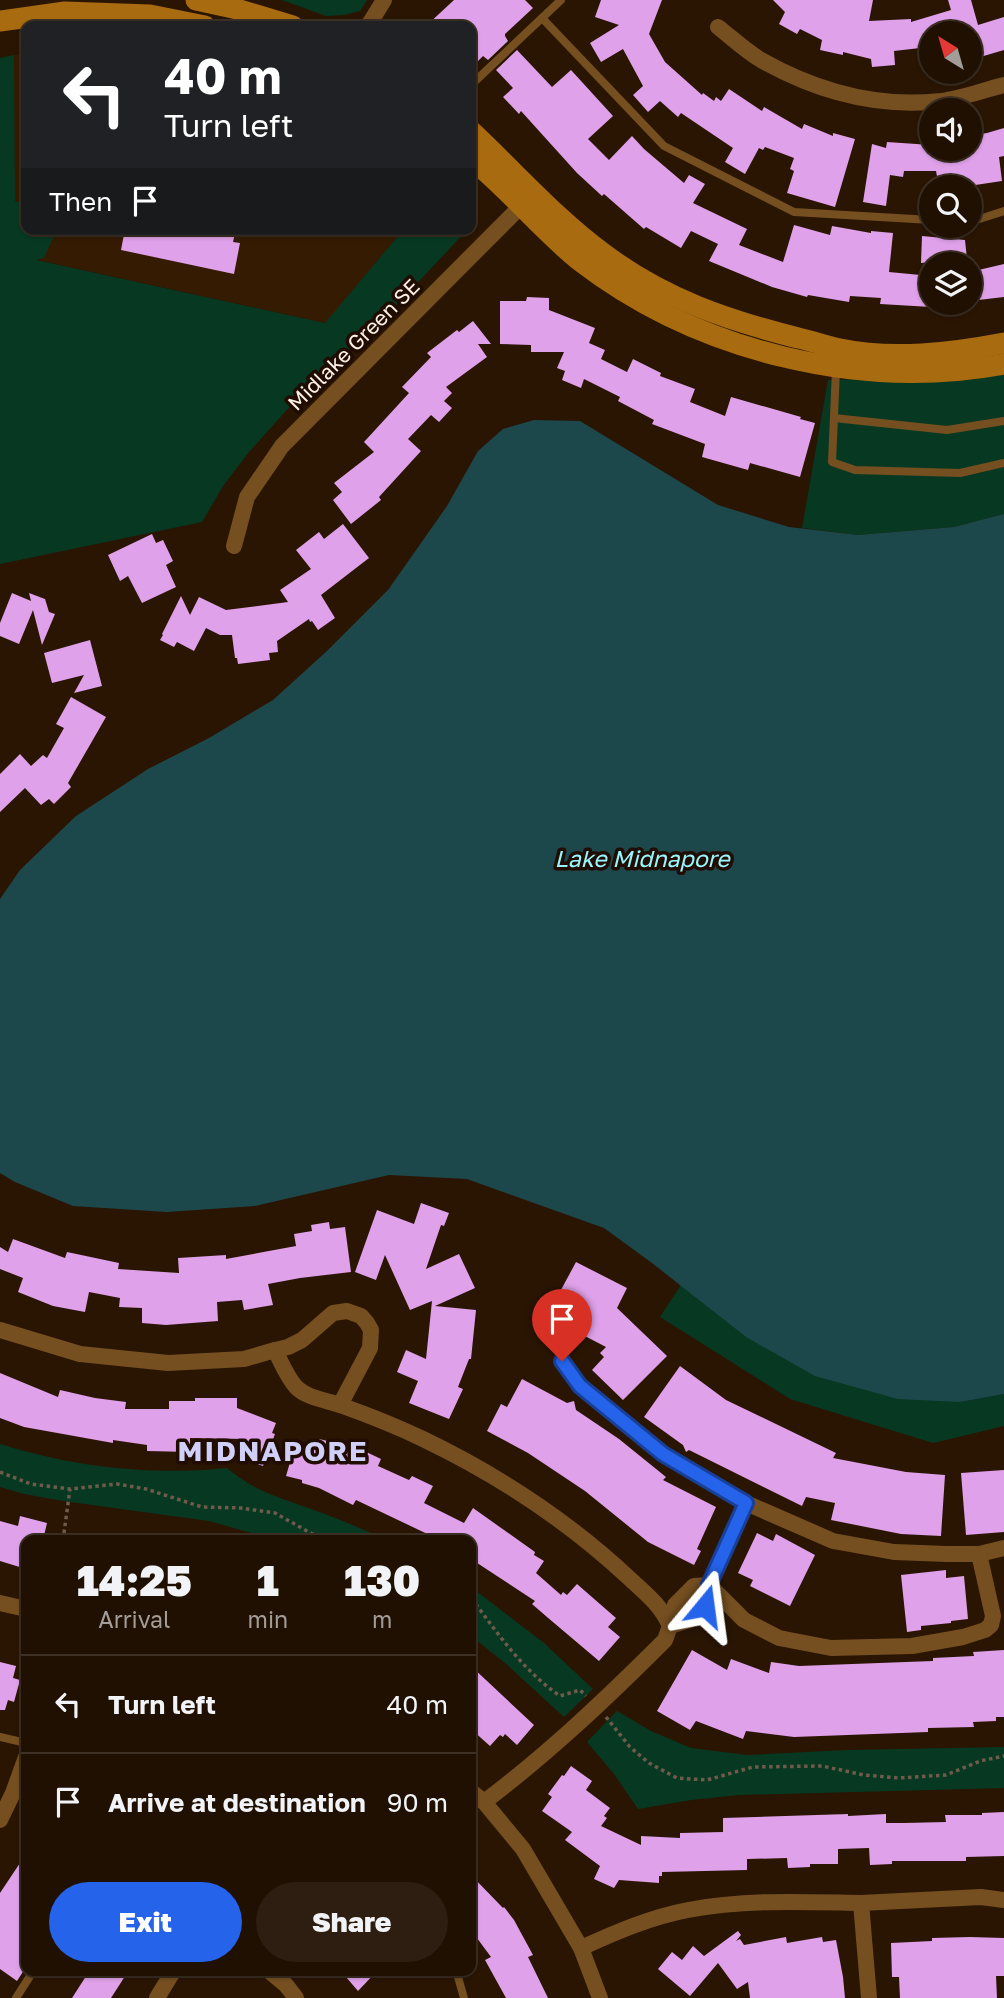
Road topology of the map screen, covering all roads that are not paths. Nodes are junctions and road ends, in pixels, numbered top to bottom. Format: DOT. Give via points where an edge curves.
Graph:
graph roads {
  1 [pos="196,0"];
  2 [pos="384,0"];
  3 [pos="561,0"];
  4 [pos="542,18"];
  5 [pos="0,21"];
  6 [pos="180,21"];
  7 [pos="276,21"];
  8 [pos="371,21"];
  9 [pos="718,27"];
  10 [pos="476,80"];
  11 [pos="1004,85"];
  12 [pos="476,137"];
  13 [pos="476,163"];
  14 [pos="527,200"];
  15 [pos="1004,211"];
  16 [pos="982,218"];
  17 [pos="919,219"];
  18 [pos="1004,343"];
  19 [pos="838,358"];
  20 [pos="1004,364"];
  21 [pos="834,418"];
  22 [pos="1004,421"];
  23 [pos="1004,463"];
  24 [pos="234,546"];
  25 [pos="0,1331"];
  26 [pos="275,1350"];
  27 [pos="562,1361"];
  28 [pos="340,1405"];
  29 [pos="746,1503"];
  30 [pos="1004,1548"];
  31 [pos="979,1554"];
  32 [pos="709,1585"];
  33 [pos="0,1603"];
  34 [pos="21,1608"];
  35 [pos="670,1626"];
  36 [pos="0,1737"];
  37 [pos="21,1741"];
  38 [pos="21,1771"];
  39 [pos="476,1795"];
  40 [pos="484,1802"];
  41 [pos="0,1820"];
  42 [pos="1004,1900"];
  43 [pos="861,1903"];
  44 [pos="582,1948"];
  45 [pos="29,1976"];
  46 [pos="170,1976"];
  47 [pos="275,1976"];
  48 [pos="458,1976"];
  49 [pos="16,1998"];
  50 [pos="157,1998"];
  51 [pos="296,1998"];
  52 [pos="464,1998"];
  53 [pos="600,1998"];
  54 [pos="869,1998"];
  1 -- 7 [label="street"];
  2 -- 8 [label="street"];
  3 -- 4 [label="lane"];
  4 -- 10 [label="lane"];
  4 -- 17 [label="lane" via="664,146 794,212"];
  5 -- 6 [label="street" via="65,12 150,15"];
  9 -- 11 [label="street" via="759,59 818,88 862,99 943,101"];
  12 -- 14 [label="street"];
  13 -- 14 [label="street"];
  14 -- 19 [label="street" via="557,215 597,249 659,289"];
  14 -- 24 [label="street, Midlake Green SE" via="282,446 247,497"];
  15 -- 16 [label="lane"];
  18 -- 19 [label="street"];
  19 -- 20 [label="street" via="900,372"];
  19 -- 21 [label="lane"];
  21 -- 22 [label="lane" via="947,430"];
  21 -- 23 [label="lane" via="832,462 855,470 960,473"];
  25 -- 26 [label="street" via="80,1354 167,1363 244,1359"];
  26 -- 28 [label="street" via="295,1386"];
  26 -- 28 [label="street" via="302,1340 333,1313 347,1311 361,1317 371,1331 370,1348"];
  27 -- 29 [label="street" via="580,1386 663,1454"];
  28 -- 35 [label="street" via="475,1465 555,1516 616,1566 663,1611"];
  29 -- 31 [label="street" via="833,1541 894,1552"];
  29 -- 32 [label="street"];
  30 -- 31 [label="street"];
  31 -- 32 [label="street" via="993,1616 990,1625 963,1637 912,1646 831,1648 779,1638 744,1620"];
  32 -- 35 [label="street" via="694,1586 674,1605"];
  33 -- 34 [label="street"];
  35 -- 40 [label="street" via="665,1640 598,1707"];
  36 -- 37 [label="lane"];
  38 -- 41 [label="street"];
  39 -- 40 [label="street"];
  40 -- 44 [label="street" via="523,1849"];
  42 -- 43 [label="street"];
  43 -- 44 [label="street" via="698,1908 654,1918"];
  43 -- 54 [label="street"];
  44 -- 53 [label="street"];
  45 -- 49 [label="lane"];
  46 -- 50 [label="street"];
  47 -- 51 [label="street"];
  48 -- 52 [label="lane"];
}
